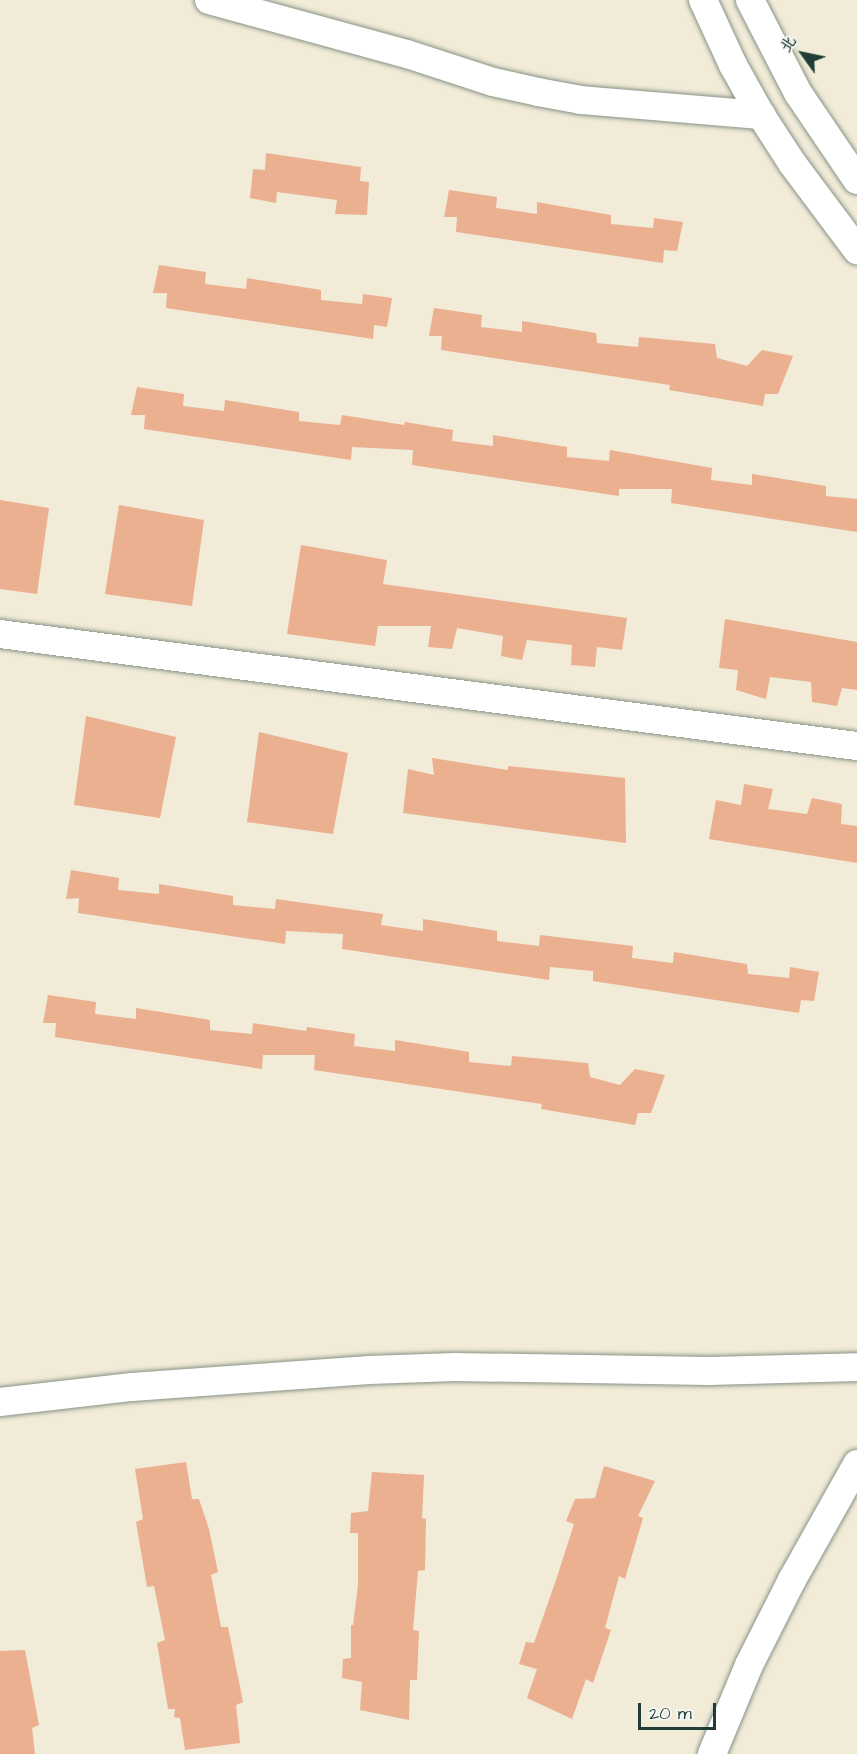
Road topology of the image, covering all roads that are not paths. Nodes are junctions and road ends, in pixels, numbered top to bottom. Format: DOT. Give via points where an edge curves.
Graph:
graph roads {
  1 [pos="209,0"];
  2 [pos="703,0"];
  3 [pos="750,0"];
  4 [pos="761,115"];
  5 [pos="857,180"];
  6 [pos="857,250"];
  7 [pos="0,634"];
  8 [pos="857,746"];
  9 [pos="857,1367"];
  10 [pos="0,1402"];
  11 [pos="857,1464"];
  12 [pos="712,1754"];
  1 -- 4 [label="street" via="538,92"];
  2 -- 4 [label="street"];
  3 -- 5 [label="street" via="798,93"];
  4 -- 6 [label="street"];
  7 -- 8 [label="street"];
  9 -- 10 [label="street" via="709,1371 466,1367 369,1370 132,1387"];
  11 -- 12 [label="street" via="749,1665"];
}
